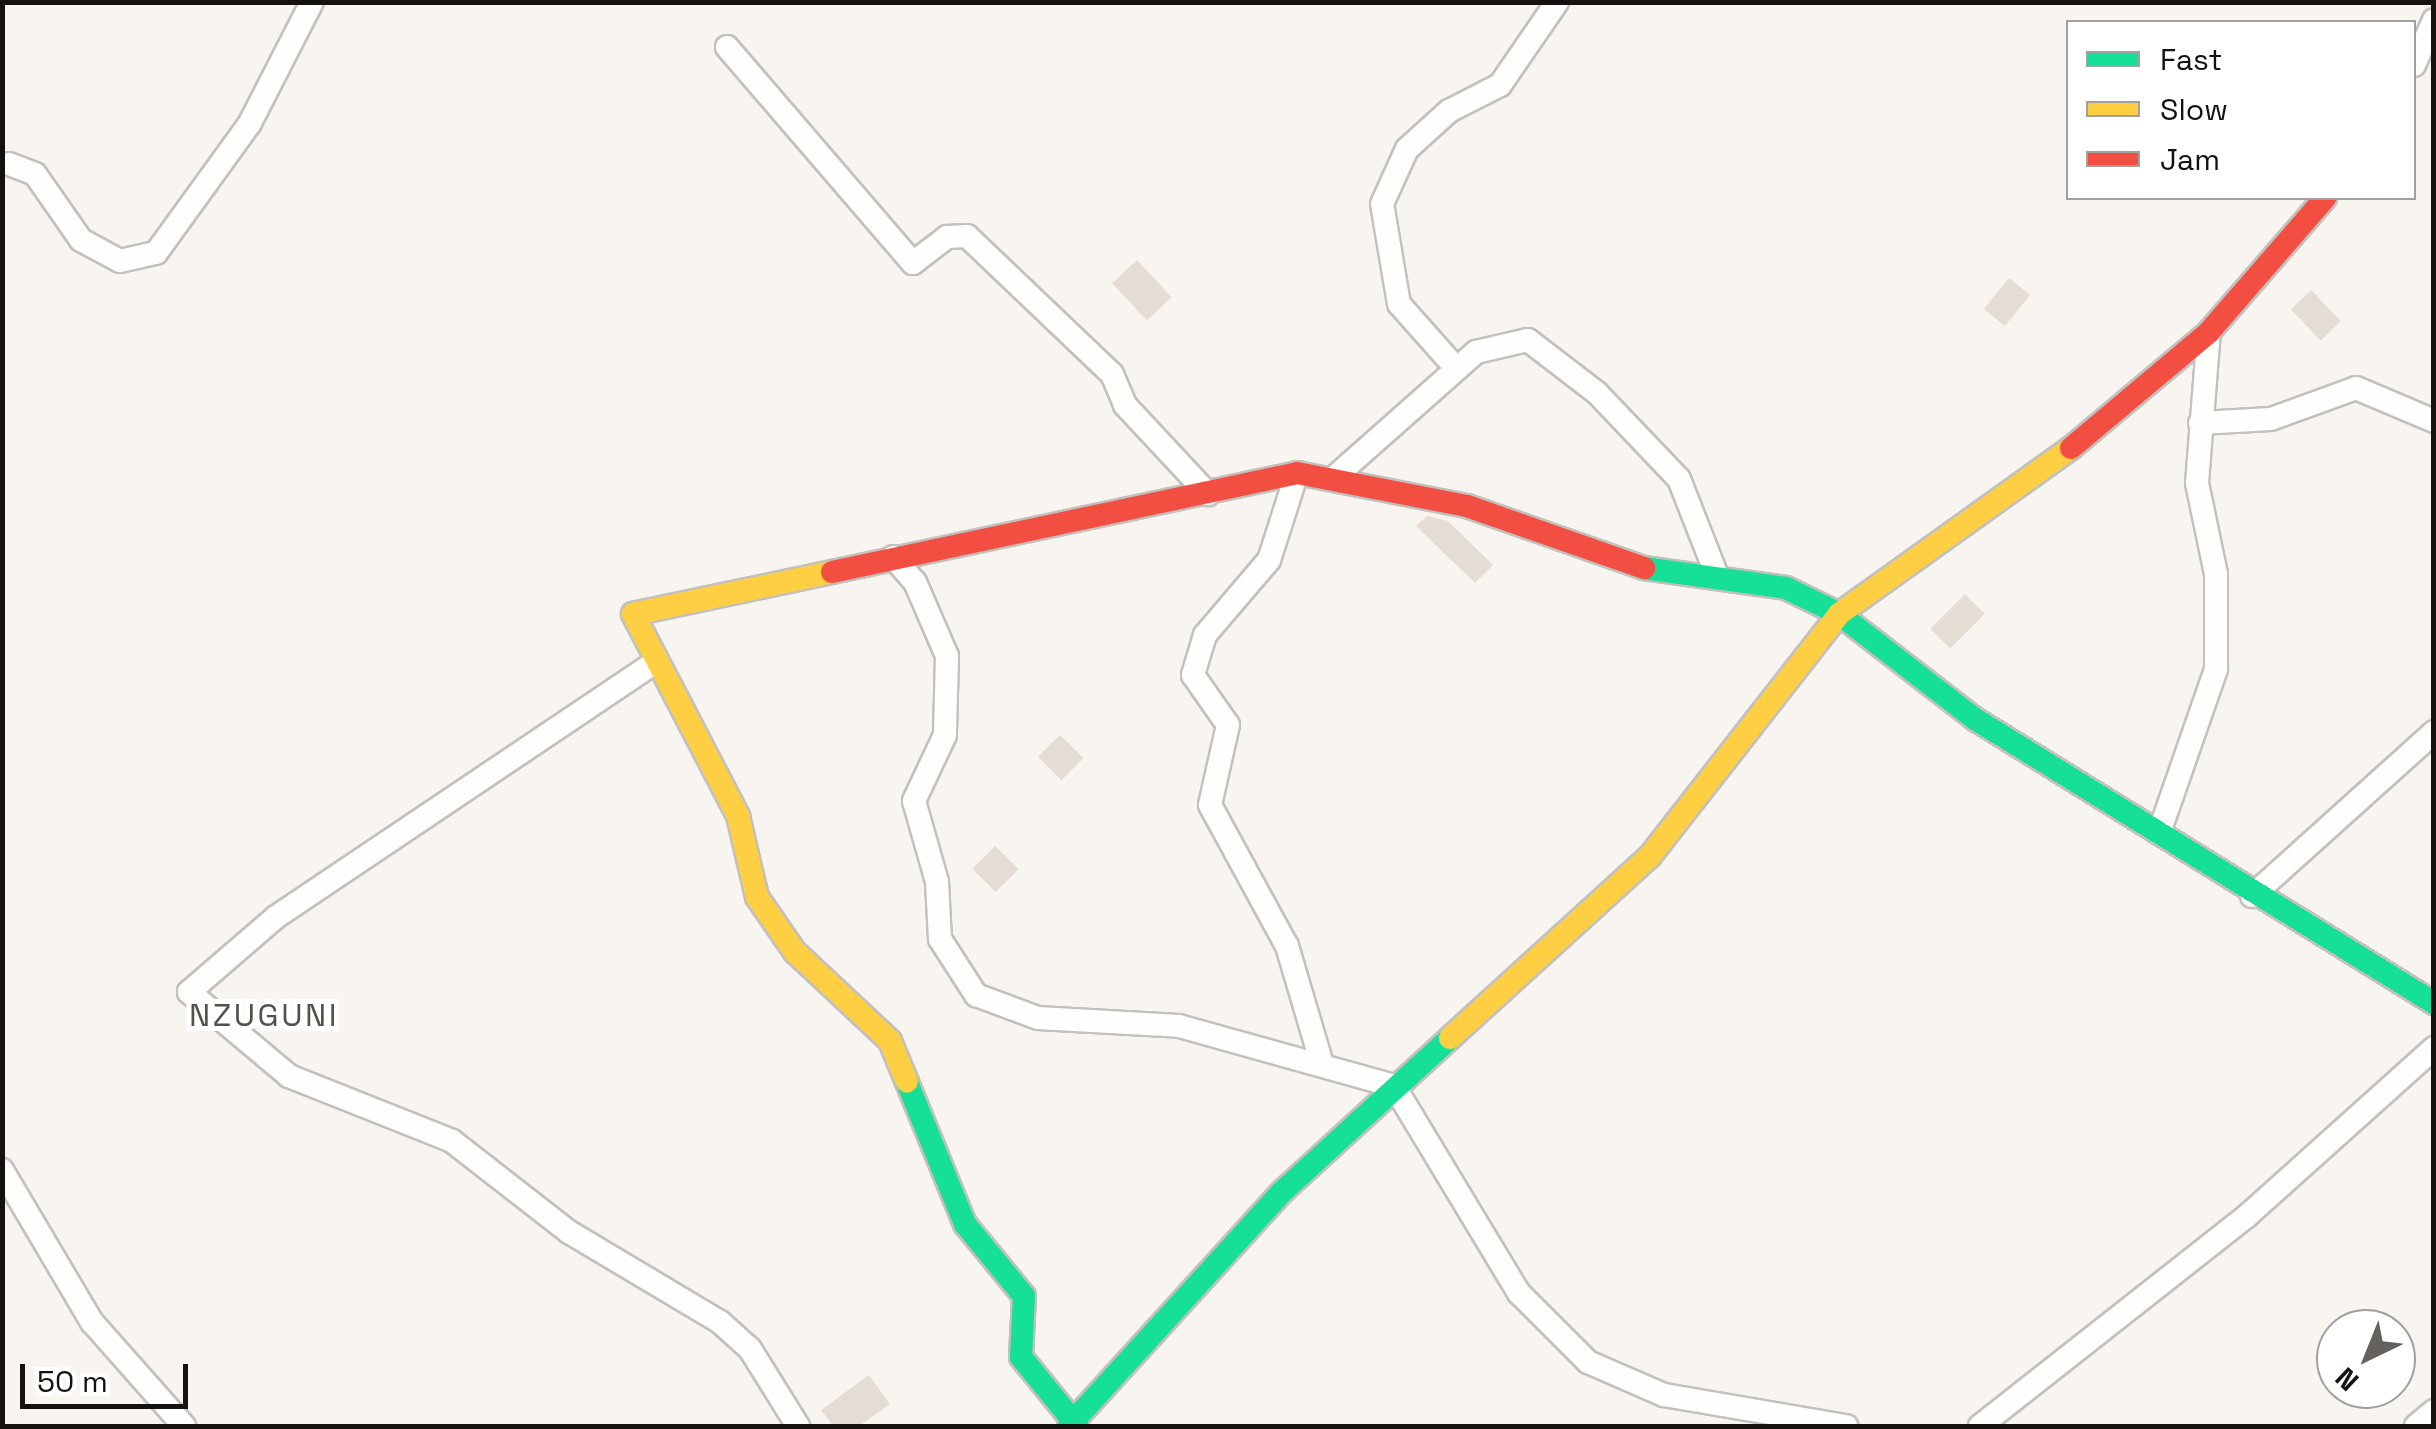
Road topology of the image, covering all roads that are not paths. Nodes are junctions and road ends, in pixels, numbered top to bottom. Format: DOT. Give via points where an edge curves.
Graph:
graph roads {
  1 [pos="312,2"];
  2 [pos="1556,2"];
  3 [pos="2434,20"];
  4 [pos="728,47"];
  5 [pos="2416,60"];
  6 [pos="9,164"];
  7 [pos="2323,200"];
  8 [pos="2209,332"];
  9 [pos="1455,367"];
  10 [pos="2434,421"];
  11 [pos="2200,423"];
  12 [pos="1297,473"];
  13 [pos="1337,475"];
  14 [pos="1208,494"];
  15 [pos="894,556"];
  16 [pos="1717,576"];
  17 [pos="1839,614"];
  18 [pos="654,663"];
  19 [pos="2434,732"];
  20 [pos="2160,833"];
  21 [pos="2252,896"];
  22 [pos="2434,1003"];
  23 [pos="2434,1048"];
  24 [pos="1322,1061"];
  25 [pos="1394,1086"];
  26 [pos="2,1170"];
  27 [pos="2434,1411"];
  28 [pos="1073,1425"];
  29 [pos="184,1426"];
  30 [pos="798,1426"];
  31 [pos="1846,1426"];
  32 [pos="1980,1426"];
  33 [pos="2416,1426"];
  1 -- 6 [label="street" via="250,124 156,253 120,261 81,240 36,174"];
  2 -- 9 [label="street" via="1500,85 1449,111 1408,149 1382,204 1399,304"];
  3 -- 5 [label="street"];
  4 -- 14 [label="street" via="913,263 947,236 967,236 1112,374 1125,406"];
  7 -- 8 [label="street"];
  8 -- 11 [label="street"];
  8 -- 17 [label="street" via="2094,431"];
  9 -- 13 [label="street"];
  9 -- 16 [label="street" via="1494,341 1540,345 1679,478"];
  10 -- 11 [label="street" via="2375,388 2356,388 2271,419"];
  11 -- 20 [label="street" via="2216,669"];
  12 -- 13 [label="street"];
  12 -- 14 [label="street"];
  12 -- 24 [label="street" via="1269,560 1206,635 1194,675 1228,725 1210,805 1287,946"];
  13 -- 16 [label="street" via="1467,506 1646,570"];
  14 -- 15 [label="street"];
  15 -- 18 [label="street" via="633,614"];
  15 -- 24 [label="street" via="915,582 947,656 945,735 914,800 937,882 940,939 955,973 1000,1008 1038,1018 1180,1026"];
  16 -- 17 [label="street" via="1786,588"];
  17 -- 20 [label="street" via="1975,719"];
  17 -- 25 [label="street" via="1650,856 1505,997"];
  18 -- 28 [label="street" via="738,816 757,898 795,952 890,1041 965,1224 1024,1296 1020,1356"];
  18 -- 30 [label="street" via="276,917 189,992 289,1076 452,1140 569,1232 720,1322 750,1349"];
  19 -- 21 [label="street"];
  20 -- 21 [label="street"];
  21 -- 22 [label="street"];
  23 -- 32 [label="street" via="2248,1215"];
  24 -- 25 [label="street"];
  25 -- 28 [label="street" via="1282,1192"];
  25 -- 31 [label="street" via="1519,1293 1588,1362 1664,1395"];
  26 -- 29 [label="street" via="92,1322"];
  27 -- 33 [label="street"];
}
